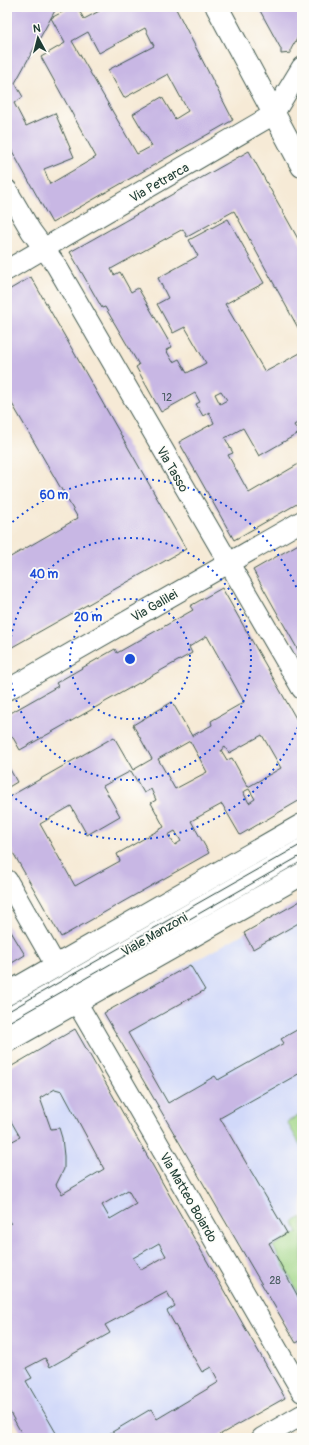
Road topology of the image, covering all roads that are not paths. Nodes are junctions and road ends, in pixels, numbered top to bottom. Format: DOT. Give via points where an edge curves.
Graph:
graph roads {
  1 [pos="217,7"];
  2 [pos="302,68"];
  3 [pos="274,113"];
  4 [pos="302,166"];
  5 [pos="7,190"];
  6 [pos="44,248"];
  7 [pos="7,270"];
  8 [pos="302,521"];
  9 [pos="228,563"];
  10 [pos="302,689"];
  11 [pos="7,690"];
  12 [pos="302,825"];
  13 [pos="302,849"];
  14 [pos="302,874"];
  15 [pos="7,880"];
  16 [pos="56,966"];
  17 [pos="7,994"];
  18 [pos="77,1003"];
  19 [pos="7,1019"];
  20 [pos="7,1041"];
  21 [pos="302,1392"];
  22 [pos="302,1415"];
  23 [pos="262,1438"];
  1 -- 3 [label="main road"];
  2 -- 3 [label="street"];
  3 -- 4 [label="main road"];
  3 -- 6 [label="street, Via Petrarca" via="239,136"];
  5 -- 6 [label="street, Via Tasso"];
  6 -- 7 [label="street, Via Petrarca"];
  6 -- 9 [label="street, Via Tasso"];
  8 -- 9 [label="street, Via Galilei"];
  9 -- 10 [label="street, Via Tasso"];
  9 -- 11 [label="street, Via Galilei"];
  12 -- 16 [label="main road, Viale Manzoni"];
  13 -- 19 [label="street, Viale Manzoni"];
  14 -- 18 [label="main road, Viale Manzoni"];
  15 -- 16 [label="street"];
  16 -- 17 [label="main road, Viale Manzoni"];
  18 -- 20 [label="main road, Viale Manzoni"];
  18 -- 21 [label="street, Via Matteo Boiardo"];
  22 -- 23 [label="street"];
}
